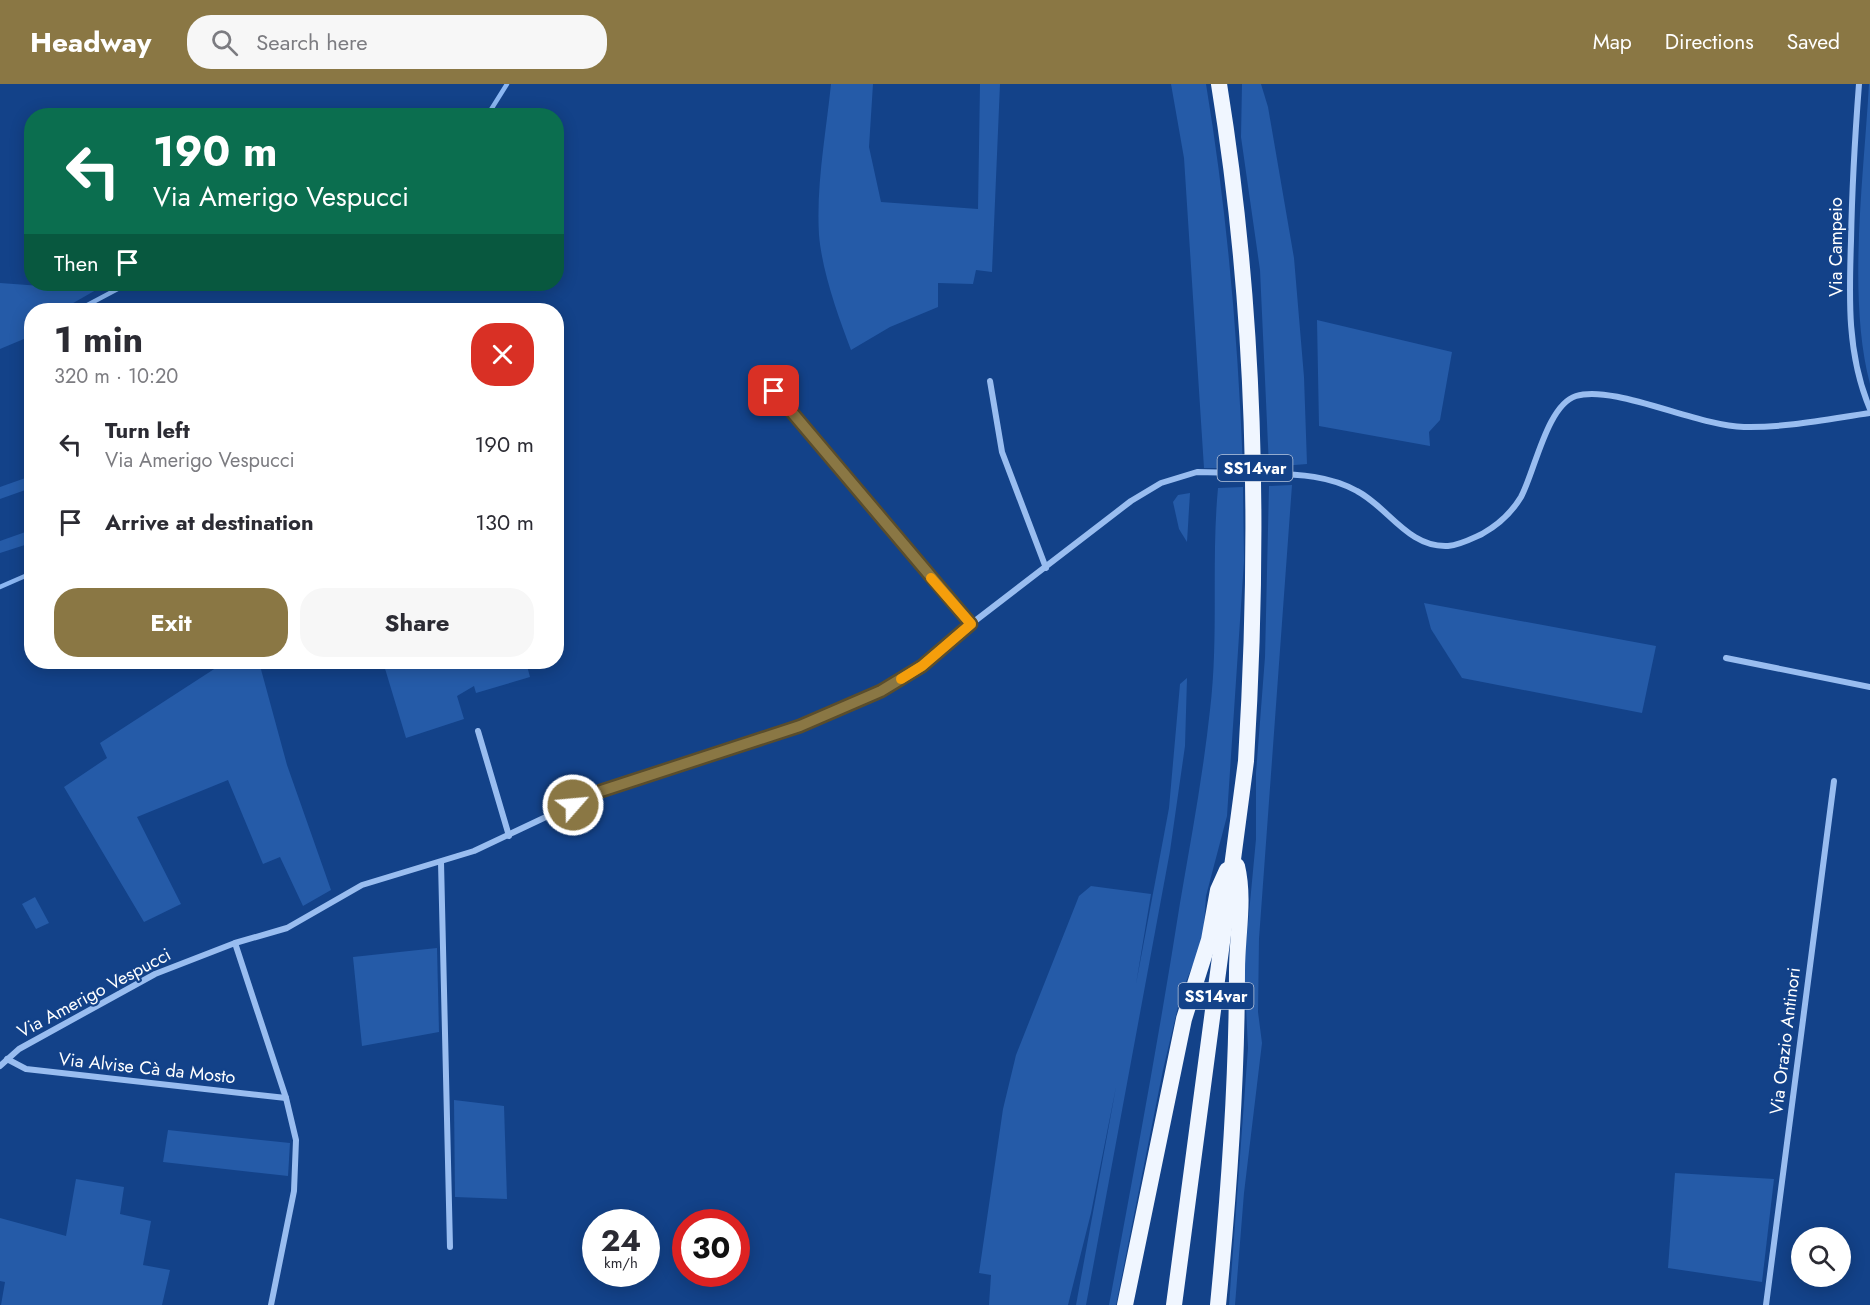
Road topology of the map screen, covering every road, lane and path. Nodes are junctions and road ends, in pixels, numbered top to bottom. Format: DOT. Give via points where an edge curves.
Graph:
graph roads {
  1 [pos="1219,84"];
  2 [pos="1859,84"];
  3 [pos="766,375"];
  4 [pos="990,381"];
  5 [pos="1870,411"];
  6 [pos="1240,473"];
  7 [pos="1269,474"];
  8 [pos="1046,568"];
  9 [pos="971,624"];
  10 [pos="1726,658"];
  11 [pos="1870,687"];
  12 [pos="478,731"];
  13 [pos="1833,781"];
  14 [pos="509,837"];
  15 [pos="1234,853"];
  16 [pos="441,862"];
  17 [pos="235,943"];
  18 [pos="7,1059"];
  19 [pos="0,1066"];
  20 [pos="286,1098"];
  21 [pos="450,1248"];
  22 [pos="271,1305"];
  23 [pos="1125,1305"];
  24 [pos="1174,1305"];
  25 [pos="1218,1305"];
  26 [pos="1766,1305"];
  1 -- 15 [label="highway, SS14var" via="1236,192 1255,468 1251,692"];
  2 -- 5 [label="street, Via Campeio" via="1850,286 1854,359"];
  3 -- 9 [label="street" via="801,426"];
  4 -- 8 [label="street" via="1002,452"];
  5 -- 7 [label="street" via="1826,420 1744,427 1713,424 1616,397 1575,396 1560,405 1532,475 1508,514 1490,530 1449,546 1433,545 1415,537 1358,491 1311,476"];
  6 -- 8 [label="street, Via Amerigo Vespucci" via="1197,472 1161,483 1131,501"];
  8 -- 9 [label="street, Via Amerigo Vespucci"];
  9 -- 14 [label="street, Via Amerigo Vespucci" via="922,666 881,691 800,726 601,791"];
  10 -- 11 [label="street"];
  12 -- 14 [label="street"];
  13 -- 26 [label="street, Via Orazio Antinori"];
  14 -- 16 [label="street, Via Amerigo Vespucci"];
  15 -- 23 [label="highway" via="1218,890 1209,940 1184,1018"];
  15 -- 24 [label="highway, SS14var"];
  15 -- 25 [label="highway" via="1242,886 1237,967 1238,1058"];
  16 -- 17 [label="street, Via Amerigo Vespucci" via="362,885 287,928"];
  16 -- 21 [label="street"];
  17 -- 18 [label="street, Via Amerigo Vespucci" via="155,974"];
  17 -- 20 [label="street"];
  18 -- 19 [label="street, Via Amerigo Vespucci"];
  18 -- 20 [label="street, Via Alvise Cà da Mosto" via="26,1069"];
  20 -- 22 [label="street" via="296,1140 296,1166"];
}
